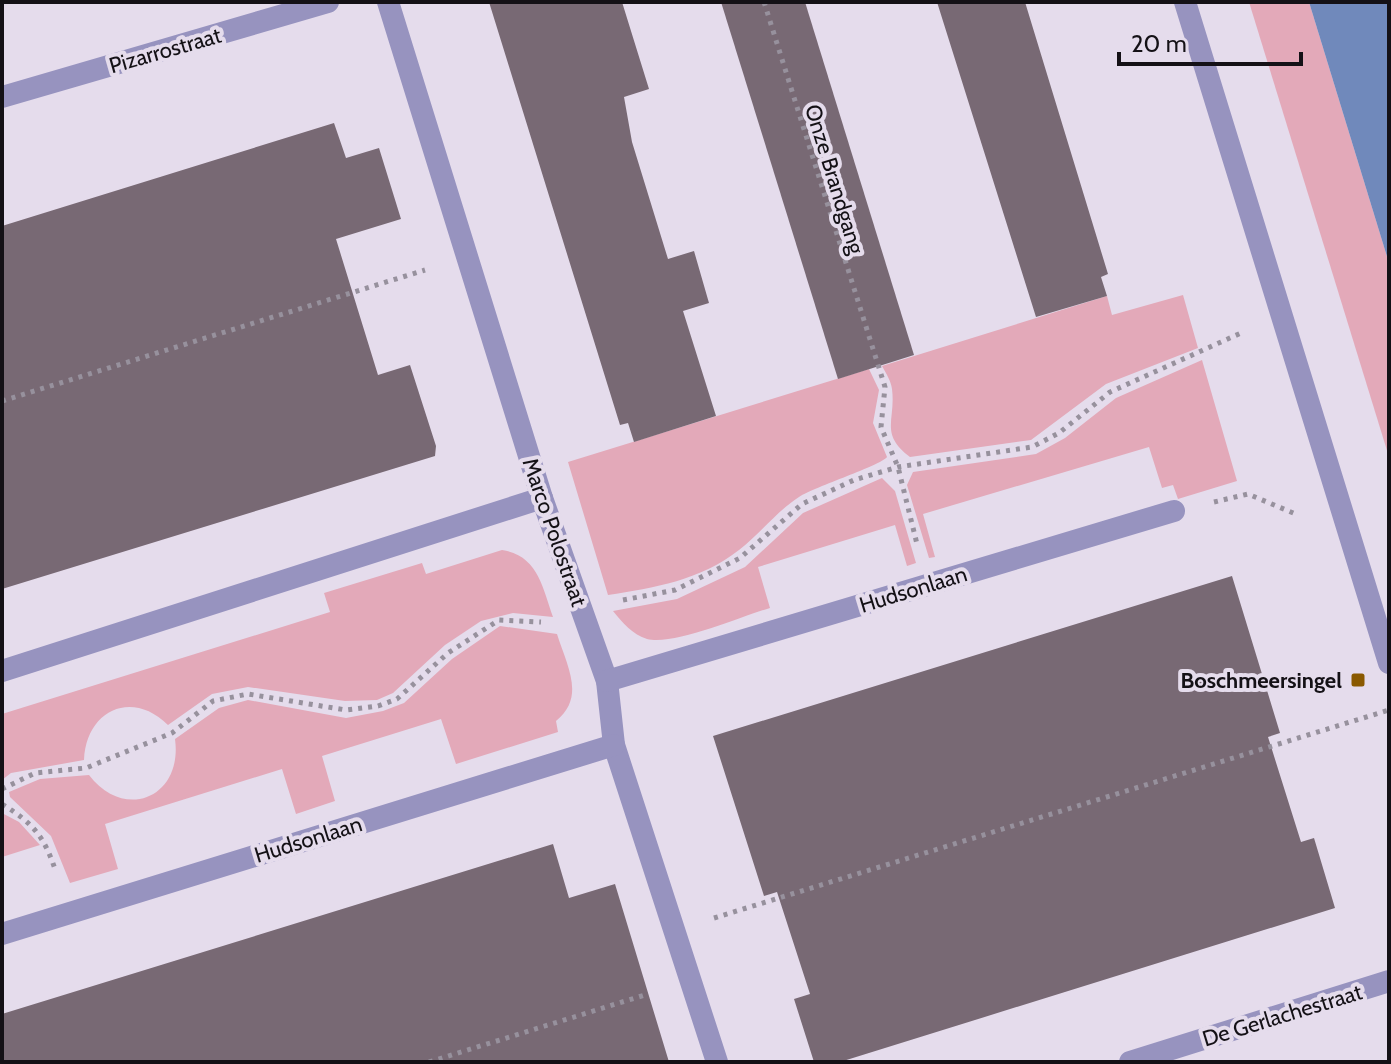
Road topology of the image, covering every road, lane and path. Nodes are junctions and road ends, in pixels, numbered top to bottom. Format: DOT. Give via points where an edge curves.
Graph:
graph roads {
  1 [pos="328,2"];
  2 [pos="388,2"];
  3 [pos="764,2"];
  4 [pos="1185,2"];
  5 [pos="2,97"];
  6 [pos="467,257"];
  7 [pos="1282,315"];
  8 [pos="2,401"];
  9 [pos="898,467"];
  10 [pos="542,498"];
  11 [pos="1341,509"];
  12 [pos="1174,511"];
  13 [pos="928,585"];
  14 [pos="583,614"];
  15 [pos="1389,663"];
  16 [pos="2,671"];
  17 [pos="607,681"];
  18 [pos="1389,710"];
  19 [pos="614,745"];
  20 [pos="2,789"];
  21 [pos="2,804"];
  22 [pos="70,912"];
  23 [pos="675,930"];
  24 [pos="2,934"];
  25 [pos="691,980"];
  26 [pos="1389,981"];
  27 [pos="429,1062"];
  28 [pos="717,1062"];
  29 [pos="1130,1062"];
  1 -- 5 [label="street, Pizarrostraat"];
  2 -- 6 [label="street, Marco Polostraat"];
  3 -- 9 [label="path, Onze Brandgang" via="885,387 881,427"];
  4 -- 7 [label="street"];
  6 -- 8 [label="path"];
  6 -- 10 [label="street, Marco Polostraat"];
  7 -- 9 [label="path" via="1110,392 1059,433 1032,447"];
  7 -- 11 [label="street"];
  9 -- 13 [label="path, Onze Brandgang"];
  9 -- 14 [label="path" via="802,504 740,558 675,590"];
  10 -- 14 [label="street, Marco Polostraat"];
  10 -- 16 [label="street"];
  11 -- 12 [label="path" via="1306,518 1248,494"];
  11 -- 15 [label="street"];
  12 -- 13 [label="street, Hudsonlaan"];
  13 -- 17 [label="street, Hudsonlaan"];
  14 -- 17 [label="street, Marco Polostraat"];
  14 -- 20 [label="path" via="553,624 499,620 448,653 397,699 378,706 346,710 248,694 213,701 158,739 86,768 35,773"];
  17 -- 19 [label="street, Marco Polostraat"];
  18 -- 23 [label="path"];
  19 -- 22 [label="street, Hudsonlaan"];
  19 -- 23 [label="street, Marco Polostraat"];
  21 -- 22 [label="path" via="46,841"];
  22 -- 24 [label="street, Hudsonlaan"];
  23 -- 25 [label="street, Marco Polostraat"];
  25 -- 27 [label="path"];
  25 -- 28 [label="street, Marco Polostraat"];
  26 -- 29 [label="street, De Gerlachestraat"];
}
